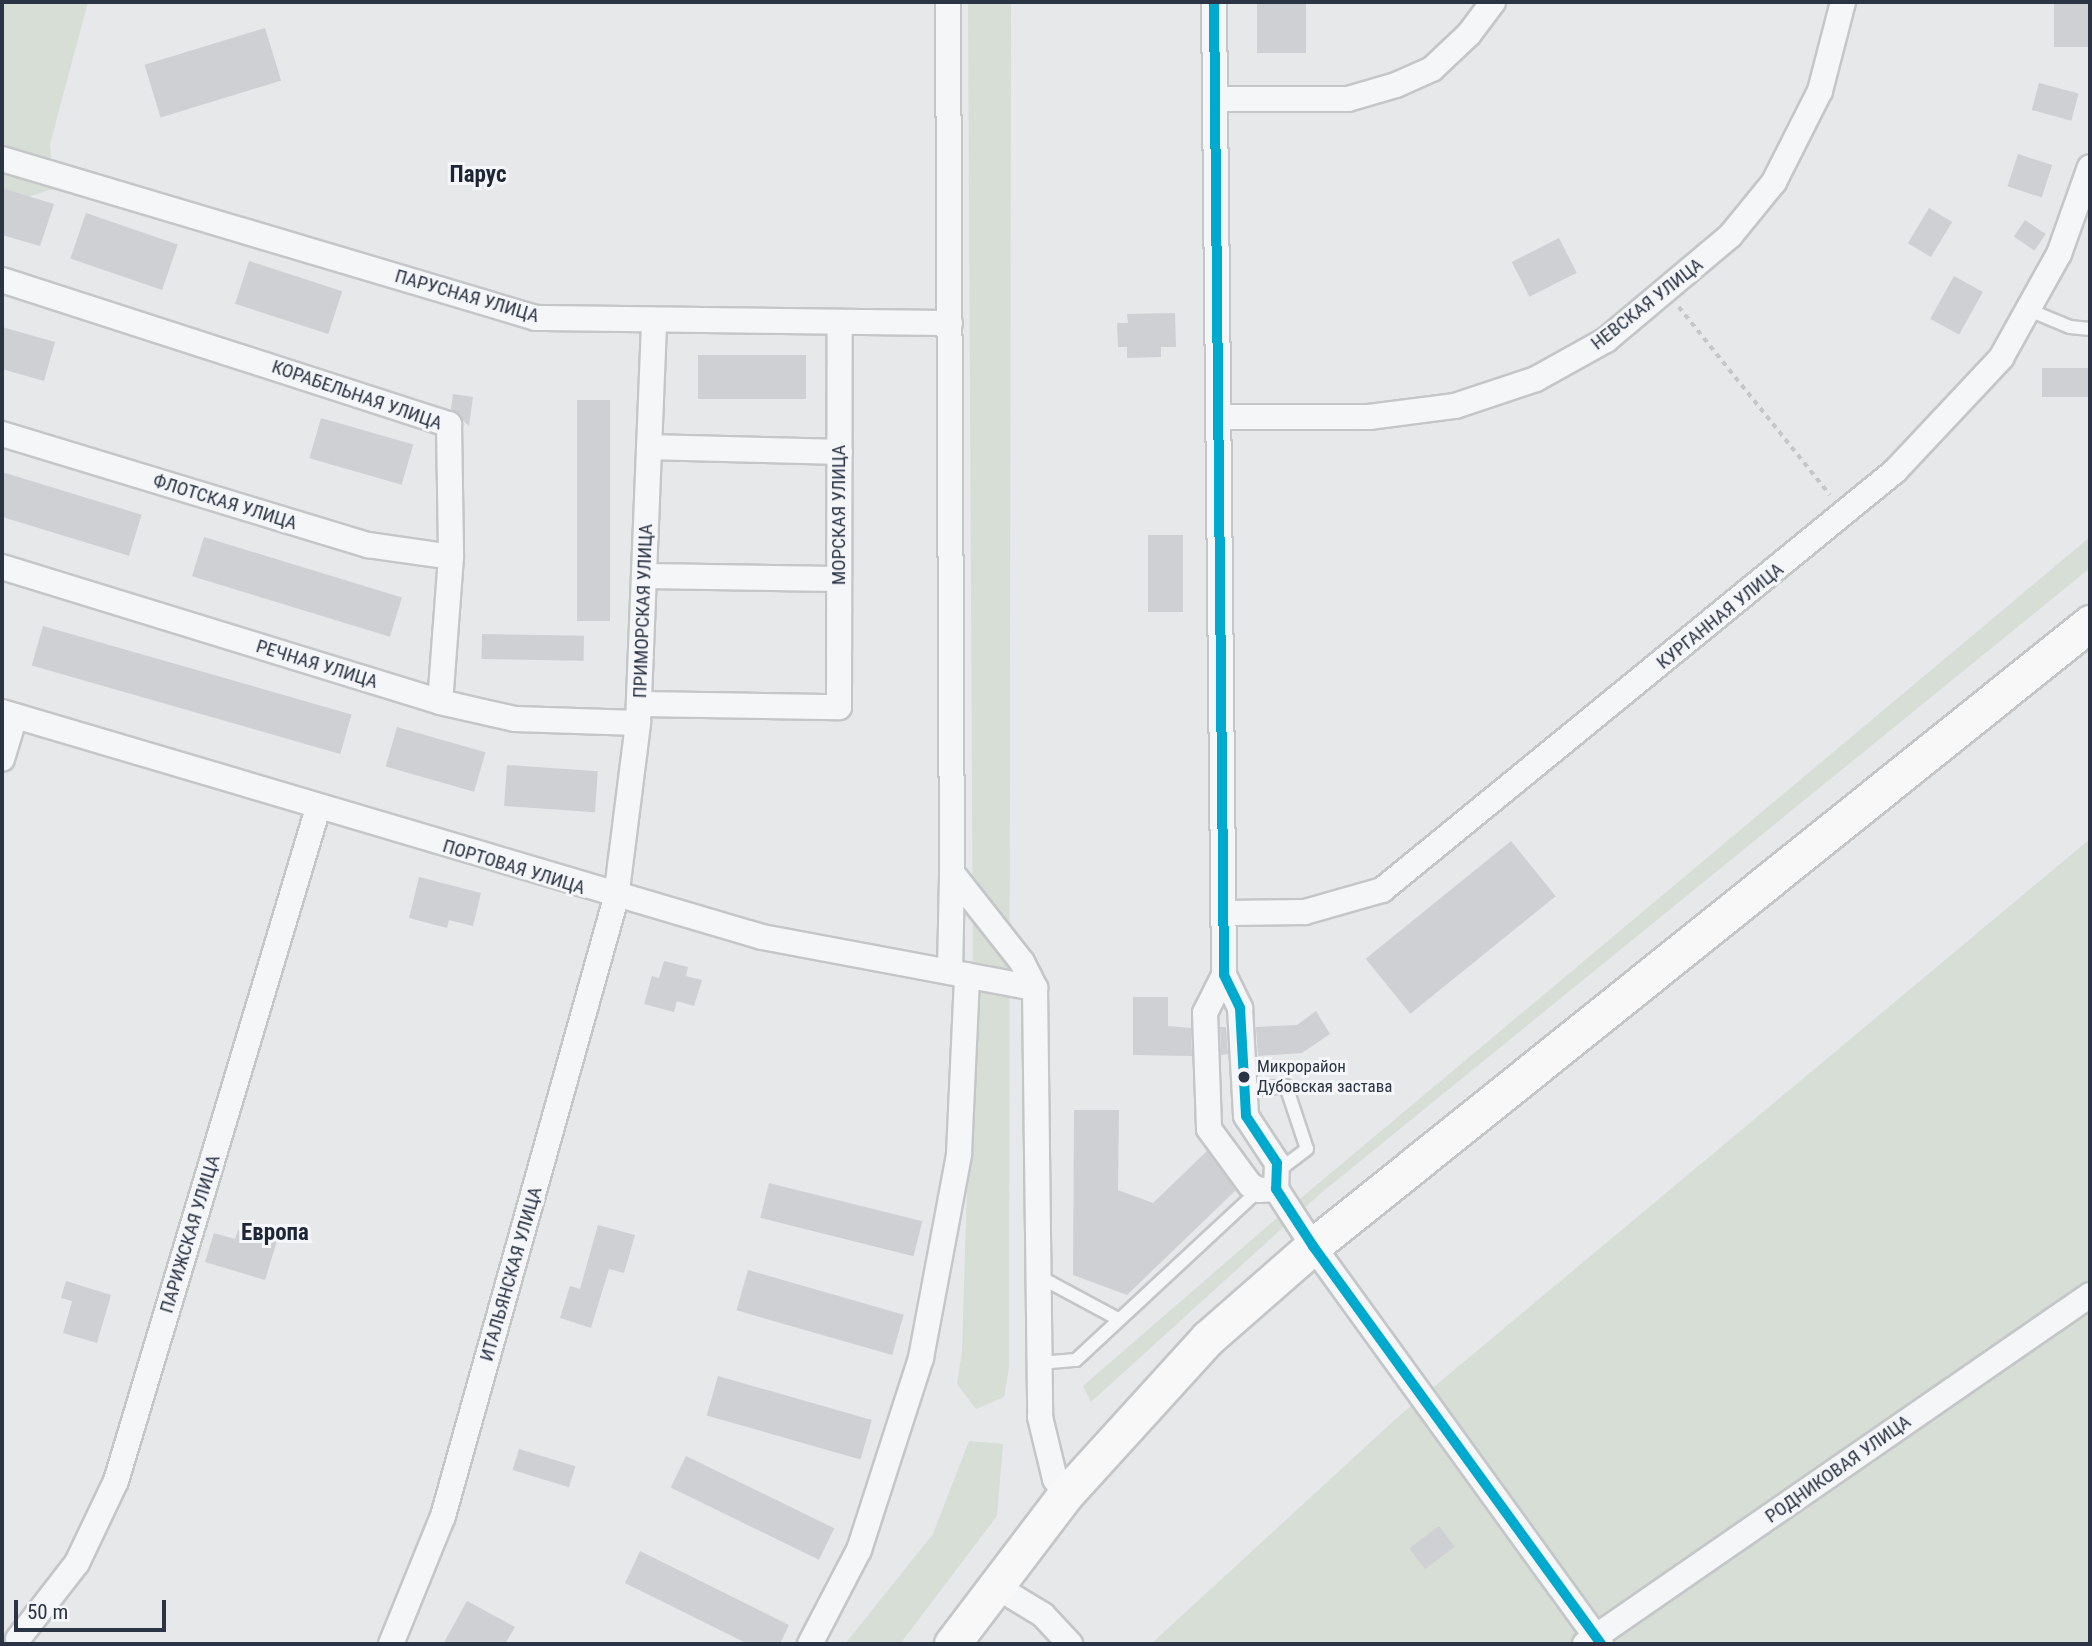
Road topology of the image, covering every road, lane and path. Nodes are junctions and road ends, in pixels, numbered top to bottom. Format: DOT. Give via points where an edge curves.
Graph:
graph roads {
  1 [pos="948,2"];
  2 [pos="1214,2"];
  3 [pos="1493,2"];
  4 [pos="1843,2"];
  5 [pos="1215,99"];
  6 [pos="2,159"];
  7 [pos="2090,167"];
  8 [pos="2,280"];
  9 [pos="1667,292"];
  10 [pos="2029,310"];
  11 [pos="654,323"];
  12 [pos="840,323"];
  13 [pos="950,323"];
  14 [pos="2090,329"];
  15 [pos="1220,417"];
  16 [pos="2,434"];
  17 [pos="649,447"];
  18 [pos="840,452"];
  19 [pos="1844,513"];
  20 [pos="451,557"];
  21 [pos="2,567"];
  22 [pos="644,576"];
  23 [pos="839,579"];
  24 [pos="2090,624"];
  25 [pos="440,702"];
  26 [pos="839,707"];
  27 [pos="639,713"];
  28 [pos="8,714"];
  29 [pos="2,760"];
  30 [pos="318,807"];
  31 [pos="952,873"];
  32 [pos="616,898"];
  33 [pos="1226,913"];
  34 [pos="959,973"];
  35 [pos="1224,975"];
  36 [pos="1035,988"];
  37 [pos="1244,1091"];
  38 [pos="1271,1184"];
  39 [pos="1313,1246"];
  40 [pos="1040,1277"];
  41 [pos="2090,1295"];
  42 [pos="1116,1318"];
  43 [pos="1040,1363"];
  44 [pos="1065,1495"];
  45 [pos="997,1587"];
  46 [pos="15,1637"];
  47 [pos="1594,1642"];
  48 [pos="391,1644"];
  49 [pos="810,1644"];
  50 [pos="952,1644"];
  51 [pos="1070,1644"];
  1 -- 13 [label="street"];
  2 -- 5 [label="street"];
  3 -- 5 [label="street" via="1469,34 1432,69 1396,85 1348,99"];
  4 -- 9 [label="street, НЕВСКАЯ УЛИЦА" via="1820,91 1774,182 1730,236"];
  5 -- 15 [label="street"];
  6 -- 11 [label="street, ПАРУСНАЯ УЛИЦА" via="537,318"];
  7 -- 10 [label="street, КУРГАННАЯ УЛИЦА" via="2059,254"];
  8 -- 20 [label="street, КОРАБЕЛЬНАЯ УЛИЦА" via="449,424"];
  9 -- 15 [label="street, НЕВСКАЯ УЛИЦА" via="1606,340 1536,379 1455,406 1368,417"];
  9 -- 19 [label="path"];
  10 -- 14 [label="lane" via="2070,327"];
  10 -- 19 [label="street, КУРГАННАЯ УЛИЦА" via="2001,358 1895,471"];
  11 -- 12 [label="street, ПАРУСНАЯ УЛИЦА"];
  11 -- 17 [label="street, ПРИМОРСКАЯ УЛИЦА"];
  12 -- 13 [label="street, ПАРУСНАЯ УЛИЦА"];
  12 -- 18 [label="street, МОРСКАЯ УЛИЦА"];
  13 -- 31 [label="street"];
  15 -- 33 [label="street"];
  16 -- 20 [label="street, ФЛОТСКАЯ УЛИЦА" via="368,545"];
  17 -- 18 [label="street"];
  17 -- 22 [label="street, ПРИМОРСКАЯ УЛИЦА"];
  18 -- 23 [label="street, МОРСКАЯ УЛИЦА"];
  19 -- 33 [label="street, КУРГАННАЯ УЛИЦА" via="1382,890 1306,912"];
  20 -- 25 [label="street, КОРАБЕЛЬНАЯ УЛИЦА"];
  21 -- 25 [label="street, РЕЧНАЯ УЛИЦА"];
  22 -- 23 [label="street"];
  22 -- 27 [label="street, ПРИМОРСКАЯ УЛИЦА"];
  23 -- 26 [label="street, МОРСКАЯ УЛИЦА"];
  24 -- 39 [label="street"];
  25 -- 27 [label="street, РЕЧНАЯ УЛИЦА" via="515,719"];
  26 -- 27 [label="street, РЕЧНАЯ УЛИЦА"];
  27 -- 32 [label="street, ПРИМОРСКАЯ УЛИЦА"];
  28 -- 29 [label="street"];
  28 -- 30 [label="street, ПОРТОВАЯ УЛИЦА"];
  30 -- 32 [label="street, ПОРТОВАЯ УЛИЦА"];
  30 -- 46 [label="street, ПАРИЖСКАЯ УЛИЦА" via="116,1481 77,1563"];
  31 -- 34 [label="street"];
  31 -- 36 [label="street" via="1022,962"];
  32 -- 34 [label="street, ПОРТОВАЯ УЛИЦА" via="762,937"];
  32 -- 48 [label="street, ИТАЛЬЯНСКАЯ УЛИЦА" via="443,1516"];
  33 -- 35 [label="street"];
  34 -- 36 [label="street, ПОРТОВАЯ УЛИЦА"];
  34 -- 49 [label="street" via="959,1154 921,1358 859,1550"];
  35 -- 37 [label="street" via="1240,1008"];
  35 -- 38 [label="street" via="1205,1013 1209,1129"];
  36 -- 40 [label="street"];
  37 -- 38 [label="street" via="1245,1116 1277,1163"];
  37 -- 38 [label="lane" via="1286,1086 1307,1149"];
  38 -- 39 [label="street"];
  38 -- 42 [label="lane"];
  39 -- 44 [label="street" via="1208,1338"];
  39 -- 47 [label="street"];
  40 -- 42 [label="lane"];
  40 -- 43 [label="street"];
  41 -- 47 [label="street, РОДНИКОВАЯ УЛИЦА"];
  42 -- 43 [label="lane" via="1076,1360"];
  43 -- 44 [label="street" via="1040,1417 1055,1479"];
  44 -- 45 [label="street"];
  45 -- 50 [label="street"];
  45 -- 51 [label="street" via="1043,1615"];
}
